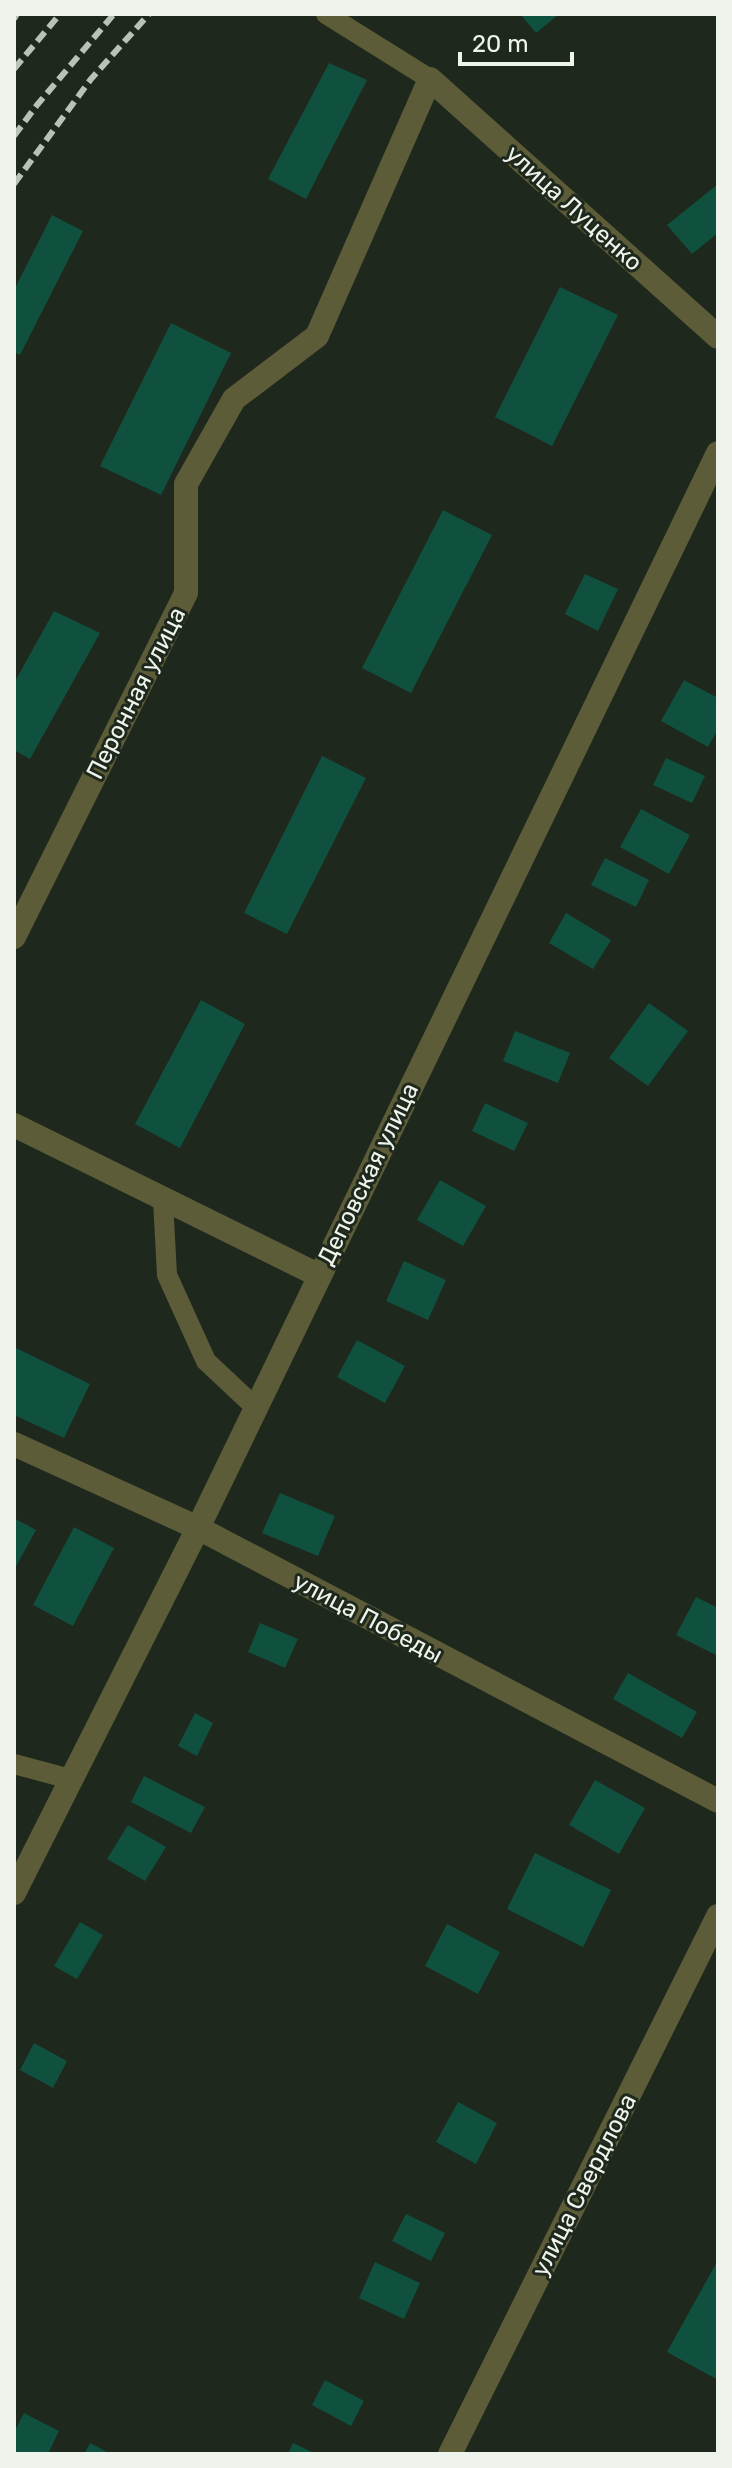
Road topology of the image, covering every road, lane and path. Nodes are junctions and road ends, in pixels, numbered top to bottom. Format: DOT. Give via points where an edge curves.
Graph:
graph roads {
  1 [pos="326,14"];
  2 [pos="430,79"];
  3 [pos="718,337"];
  4 [pos="718,453"];
  5 [pos="14,937"];
  6 [pos="14,1125"];
  7 [pos="163,1200"];
  8 [pos="318,1275"];
  9 [pos="255,1407"];
  10 [pos="14,1444"];
  11 [pos="198,1528"];
  12 [pos="14,1764"];
  13 [pos="70,1779"];
  14 [pos="718,1801"];
  15 [pos="14,1893"];
  16 [pos="718,1916"];
  17 [pos="450,2454"];
  1 -- 2 [label="lane"];
  2 -- 3 [label="street, улица Луценко"];
  2 -- 5 [label="street, Перонная улица" via="317,336 234,399 186,484 186,593"];
  4 -- 8 [label="street, Деповская улица"];
  6 -- 7 [label="street"];
  7 -- 8 [label="street"];
  7 -- 9 [label="lane" via="167,1275 206,1361"];
  8 -- 9 [label="street, Деповская улица"];
  9 -- 11 [label="street, Деповская улица"];
  10 -- 11 [label="street, улица Победы"];
  11 -- 13 [label="street, Деповская улица"];
  11 -- 14 [label="street, улица Победы"];
  12 -- 13 [label="lane"];
  13 -- 15 [label="street, Деповская улица"];
  16 -- 17 [label="street, улица Свердлова"];
}
